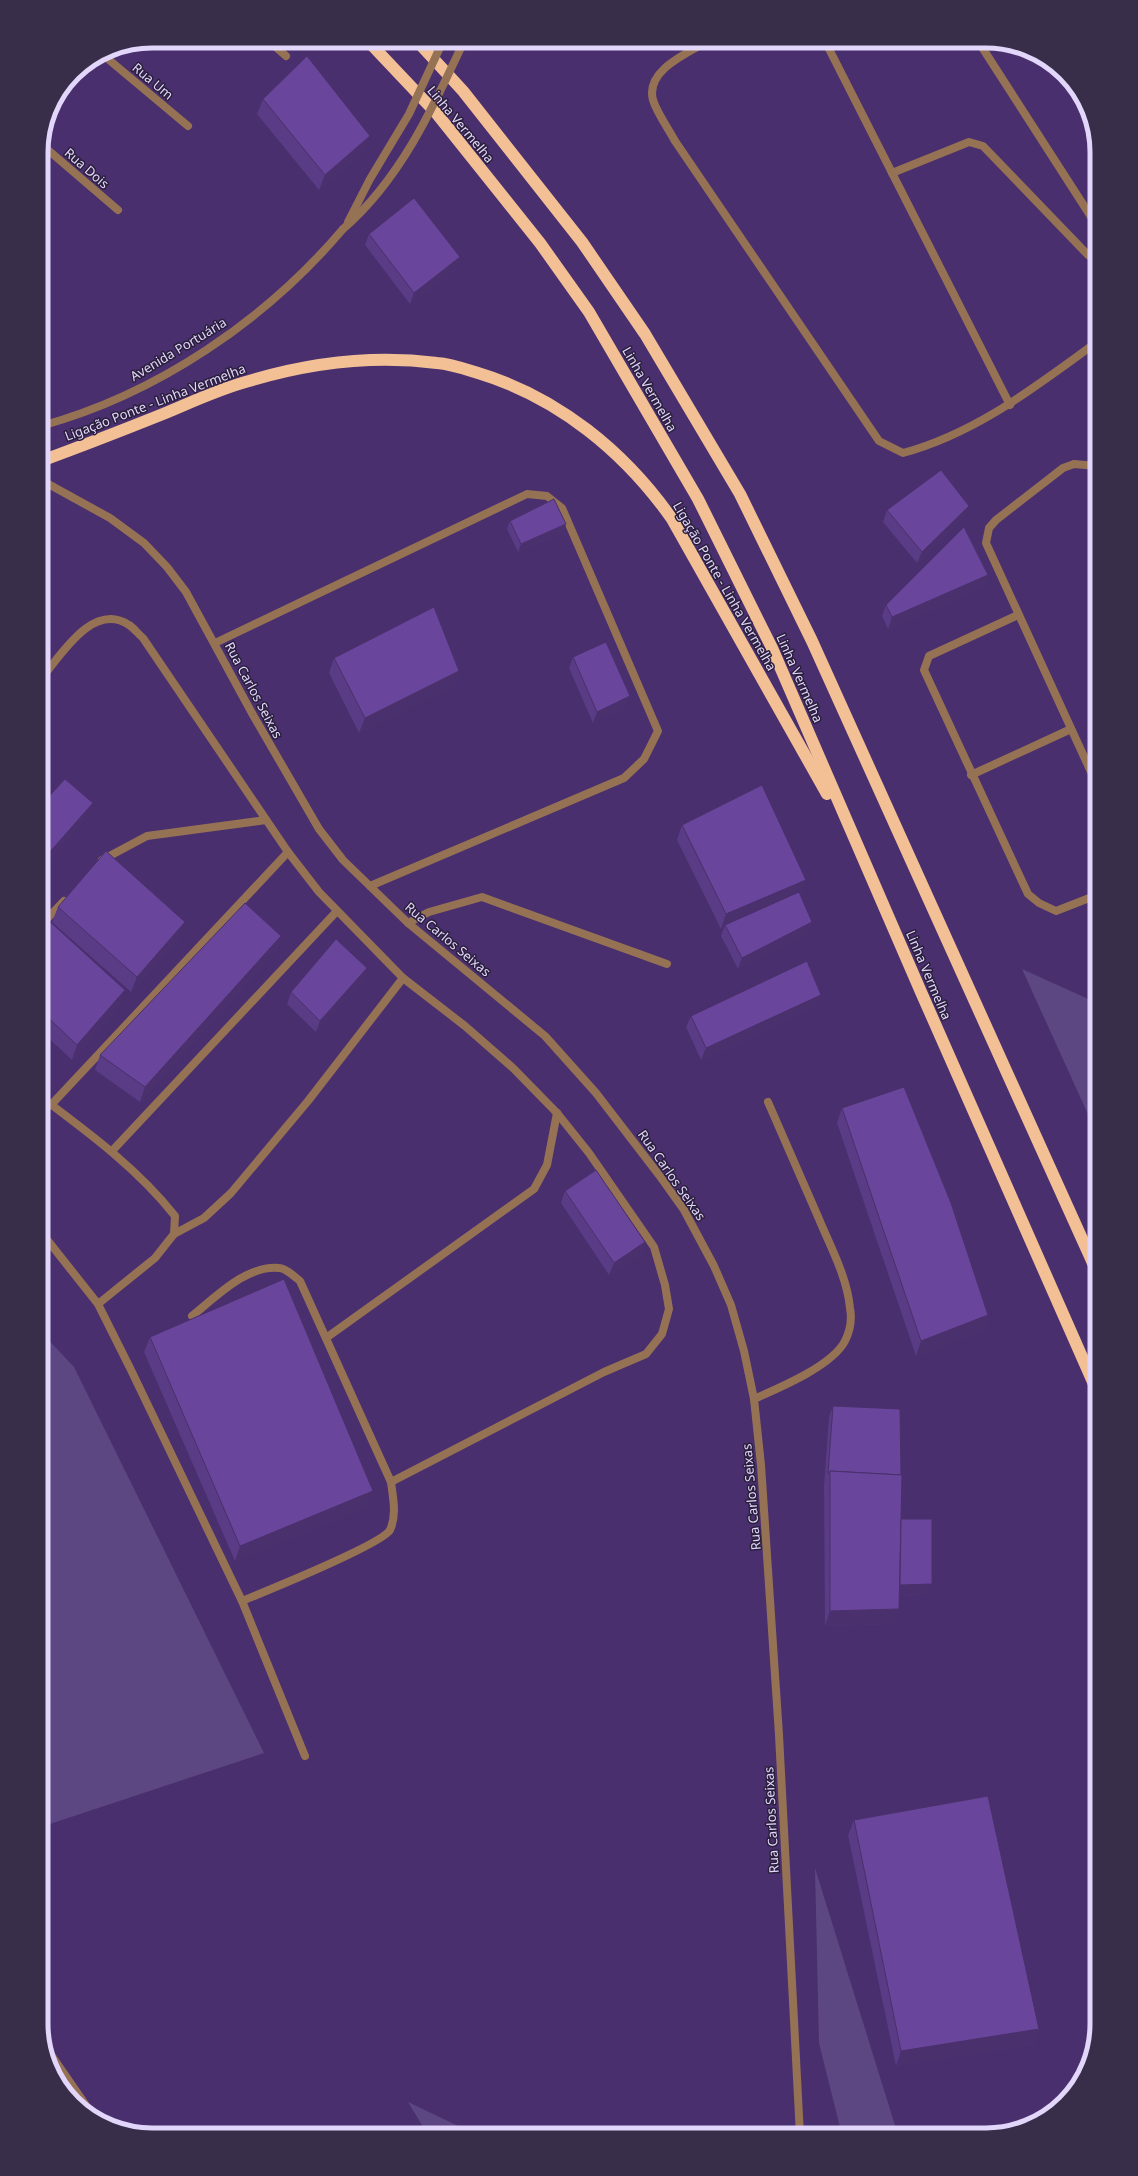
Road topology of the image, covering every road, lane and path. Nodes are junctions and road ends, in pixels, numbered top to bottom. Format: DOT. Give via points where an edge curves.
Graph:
graph roads {
  1 [pos="277,48"];
  2 [pos="375,48"];
  3 [pos="423,48"];
  4 [pos="440,48"];
  5 [pos="461,48"];
  6 [pos="696,48"];
  7 [pos="829,48"];
  8 [pos="983,48"];
  9 [pos="286,56"];
  10 [pos="107,58"];
  11 [pos="188,126"];
  12 [pos="48,150"];
  13 [pos="892,173"];
  14 [pos="118,210"];
  15 [pos="1090,215"];
  16 [pos="343,229"];
  17 [pos="1090,256"];
  18 [pos="1090,347"];
  19 [pos="1010,405"];
  20 [pos="48,424"];
  21 [pos="48,458"];
  22 [pos="1090,465"];
  23 [pos="48,484"];
  24 [pos="1018,615"];
  25 [pos="215,643"];
  26 [pos="48,671"];
  27 [pos="1071,729"];
  28 [pos="1090,770"];
  29 [pos="972,775"];
  30 [pos="266,820"];
  31 [pos="288,852"];
  32 [pos="864,860"];
  33 [pos="94,869"];
  34 [pos="370,886"];
  35 [pos="67,897"];
  36 [pos="1090,899"];
  37 [pos="337,910"];
  38 [pos="48,917"];
  39 [pos="408,923"];
  40 [pos="667,964"];
  41 [pos="403,978"];
  42 [pos="768,1102"];
  43 [pos="48,1103"];
  44 [pos="51,1105"];
  45 [pos="557,1113"];
  46 [pos="112,1151"];
  47 [pos="174,1234"];
  48 [pos="48,1241"];
  49 [pos="1090,1257"];
  50 [pos="98,1304"];
  51 [pos="192,1316"];
  52 [pos="326,1338"];
  53 [pos="1090,1375"];
  54 [pos="754,1399"];
  55 [pos="391,1482"];
  56 [pos="242,1601"];
  57 [pos="306,1756"];
  58 [pos="55,2061"];
  59 [pos="83,2102"];
  60 [pos="800,2128"];
  1 -- 9 [label="street"];
  2 -- 32 [label="highway, Linha Vermelha" via="437,114 540,243 589,312 702,506 772,648"];
  3 -- 49 [label="highway, Linha Vermelha" via="463,92 582,242 645,334 740,494 812,641"];
  4 -- 16 [label="street, Avenida Portuária, bridge" via="409,114"];
  5 -- 16 [label="street, Avenida Portuária, bridge" via="428,115 399,165 366,209"];
  6 -- 19 [label="street" via="662,69 653,83 653,99 675,141 879,441 903,453 933,445"];
  7 -- 13 [label="street"];
  8 -- 15 [label="street"];
  10 -- 11 [label="street, Rua Um"];
  12 -- 14 [label="street, Rua Dois"];
  13 -- 17 [label="street" via="968,142 983,146"];
  13 -- 19 [label="street"];
  16 -- 20 [label="street, Avenida Portuária" via="283,290 240,326 211,346 128,392 80,414"];
  18 -- 19 [label="street"];
  21 -- 32 [label="highway, Ligação Ponte - Linha Vermelha" via="206,395 273,374 342,363 386,360 439,363 482,374 518,388 552,406 599,439 628,464 665,508"];
  22 -- 24 [label="street" via="1074,464 1063,468 989,528 986,543"];
  23 -- 25 [label="street, Rua Carlos Seixas" via="110,518 144,543 186,592"];
  24 -- 27 [label="street"];
  24 -- 29 [label="street" via="929,656 924,670"];
  25 -- 34 [label="street, Rua Carlos Seixas" via="253,716 319,829 343,860"];
  25 -- 34 [label="street" via="527,494 547,496 562,508 658,731 644,758 624,778"];
  26 -- 30 [label="street" via="86,627 99,620 117,619 130,625 143,638"];
  27 -- 28 [label="street"];
  27 -- 29 [label="street"];
  29 -- 36 [label="street" via="1028,894 1056,911"];
  30 -- 31 [label="street"];
  30 -- 33 [label="street" via="147,836 104,857"];
  31 -- 37 [label="street" via="319,892"];
  31 -- 44 [label="street"];
  32 -- 53 [label="highway, Linha Vermelha"];
  34 -- 39 [label="street, Rua Carlos Seixas"];
  35 -- 38 [label="street"];
  37 -- 41 [label="street"];
  37 -- 46 [label="street"];
  39 -- 40 [label="street" via="430,912 482,897"];
  39 -- 54 [label="street, Rua Carlos Seixas" via="545,1036 596,1093 659,1174 684,1210 732,1305"];
  41 -- 45 [label="street" via="513,1068"];
  41 -- 47 [label="street" via="308,1101 231,1193 204,1218"];
  42 -- 54 [label="street" via="844,1276 850,1323 845,1340 838,1351 791,1382"];
  43 -- 44 [label="street"];
  44 -- 46 [label="street"];
  45 -- 52 [label="street" via="546,1165 534,1189"];
  45 -- 55 [label="street" via="589,1153 654,1247 665,1285 668,1309 662,1334 646,1354 604,1372"];
  46 -- 47 [label="street" via="160,1197 175,1216"];
  47 -- 50 [label="street" via="155,1258"];
  48 -- 50 [label="street"];
  50 -- 56 [label="street"];
  51 -- 52 [label="street" via="237,1281 257,1270 281,1268 300,1281"];
  52 -- 55 [label="street"];
  54 -- 60 [label="street, Rua Carlos Seixas" via="775,1680"];
  55 -- 56 [label="street" via="395,1516 389,1532 369,1545"];
  56 -- 57 [label="street"];
  58 -- 59 [label="street"];
}
